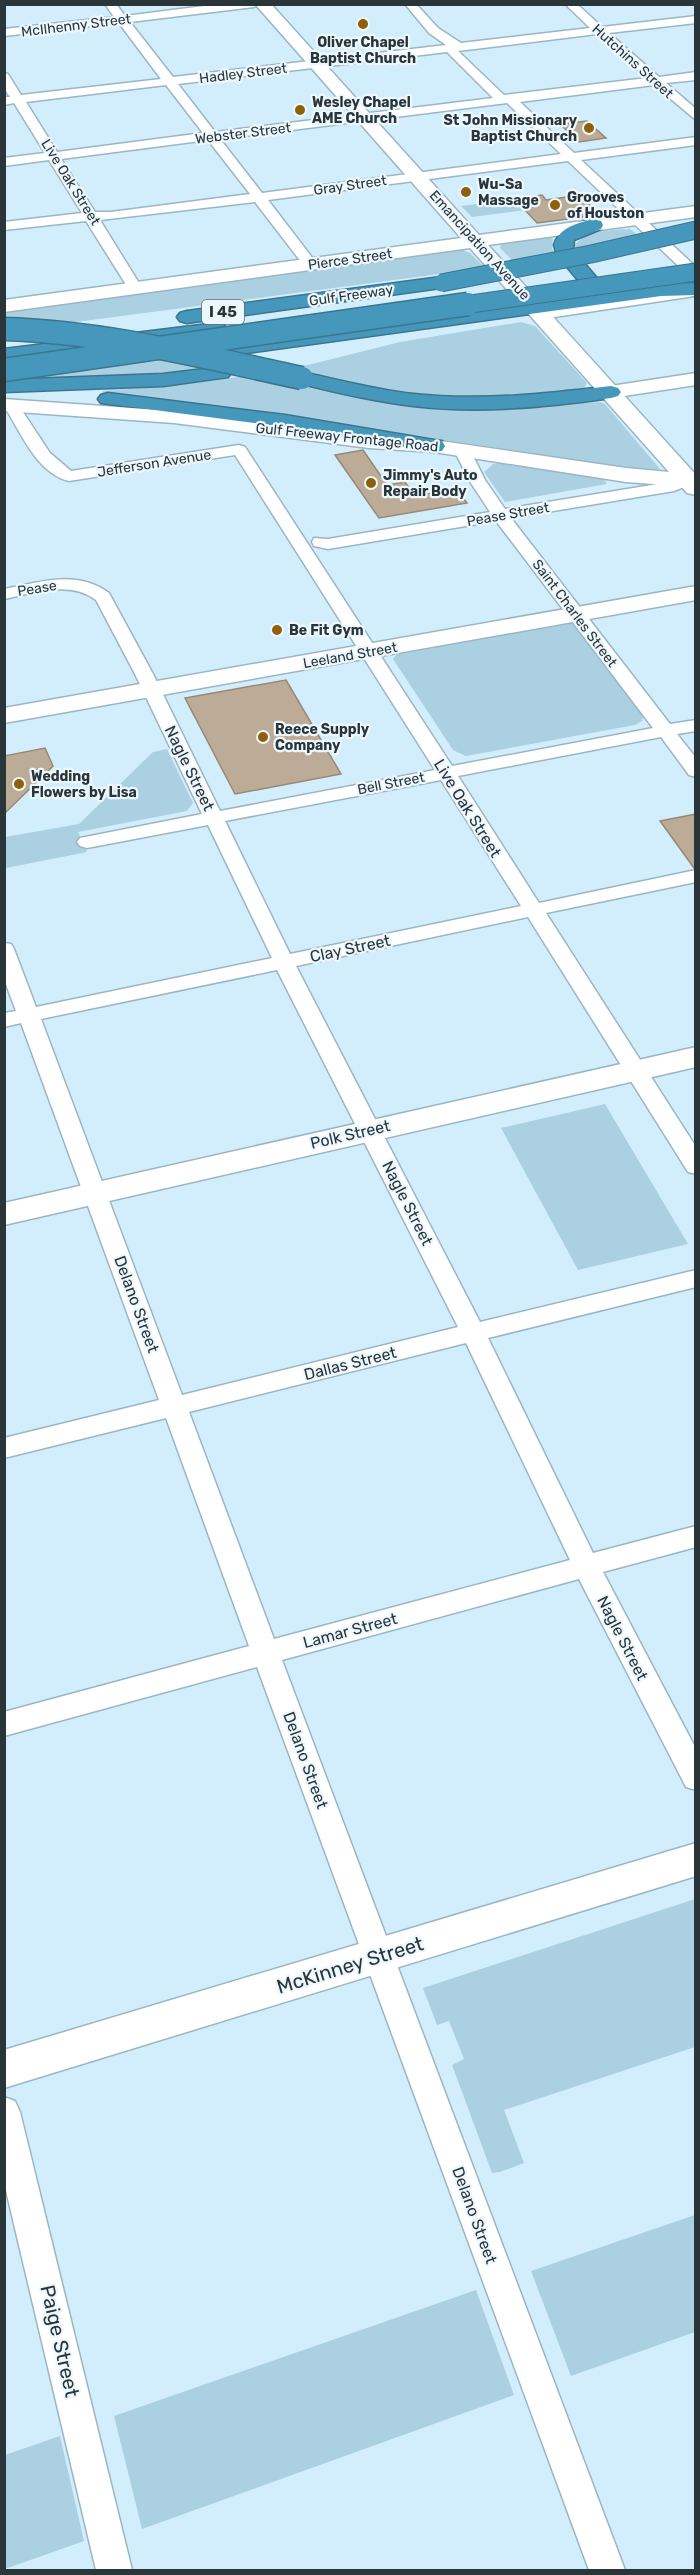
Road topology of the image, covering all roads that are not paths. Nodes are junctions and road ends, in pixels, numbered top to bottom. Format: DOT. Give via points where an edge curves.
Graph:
graph roads {
  1 [pos="110,4"];
  2 [pos="254,4"];
  3 [pos="262,4"];
  4 [pos="410,4"];
  5 [pos="570,4"];
  6 [pos="122,20"];
  7 [pos="696,20"];
  8 [pos="600,31"];
  9 [pos="4,33"];
  10 [pos="457,46"];
  11 [pos="477,57"];
  12 [pos="317,65"];
  13 [pos="696,76"];
  14 [pos="4,77"];
  15 [pos="655,81"];
  16 [pos="171,82"];
  17 [pos="510,93"];
  18 [pos="11,100"];
  19 [pos="696,117"];
  20 [pos="363,118"];
  21 [pos="212,137"];
  22 [pos="696,141"];
  23 [pos="55,156"];
  24 [pos="570,158"];
  25 [pos="4,162"];
  26 [pos="418,176"];
  27 [pos="259,197"];
  28 [pos="696,211"];
  29 [pos="92,216"];
  30 [pos="637,220"];
  31 [pos="594,225"];
  32 [pos="4,226"];
  33 [pos="696,230"];
  34 [pos="696,238"];
  35 [pos="476,241"];
  36 [pos="696,244"];
  37 [pos="310,264"];
  38 [pos="696,264"];
  39 [pos="554,267"];
  40 [pos="696,274"];
  41 [pos="696,281"];
  42 [pos="135,288"];
  43 [pos="446,290"];
  44 [pos="696,290"];
  45 [pos="590,300"];
  46 [pos="4,306"];
  47 [pos="538,311"];
  48 [pos="4,328"];
  49 [pos="4,340"];
  50 [pos="191,345"];
  51 [pos="4,355"];
  52 [pos="4,371"];
  53 [pos="696,379"];
  54 [pos="611,392"];
  55 [pos="6,397"];
  56 [pos="174,417"];
  57 [pos="327,437"];
  58 [pos="434,446"];
  59 [pos="239,450"];
  60 [pos="462,450"];
  61 [pos="632,475"];
  62 [pos="693,482"];
  63 [pos="498,512"];
  64 [pos="311,543"];
  65 [pos="70,583"];
  66 [pos="696,593"];
  67 [pos="4,594"];
  68 [pos="577,614"];
  69 [pos="369,652"];
  70 [pos="152,690"];
  71 [pos="4,716"];
  72 [pos="696,725"];
  73 [pos="664,731"];
  74 [pos="696,771"];
  75 [pos="446,772"];
  76 [pos="213,817"];
  77 [pos="87,842"];
  78 [pos="696,876"];
  79 [pos="533,910"];
  80 [pos="4,949"];
  81 [pos="284,962"];
  82 [pos="17,1017"];
  83 [pos="696,1057"];
  84 [pos="635,1070"];
  85 [pos="371,1129"];
  86 [pos="696,1166"];
  87 [pos="95,1193"];
  88 [pos="4,1214"];
  89 [pos="696,1278"];
  90 [pos="473,1332"];
  91 [pos="175,1406"];
  92 [pos="4,1448"];
  93 [pos="696,1536"];
  94 [pos="586,1566"];
  95 [pos="266,1653"];
  96 [pos="4,1724"];
  97 [pos="696,1778"];
  98 [pos="696,1859"];
  99 [pos="379,1956"];
  100 [pos="4,2069"];
  101 [pos="4,2112"];
  102 [pos="114,2571"];
  103 [pos="608,2571"];
  1 -- 6 [label="street"];
  2 -- 6 [label="street, McIlhenny Street"];
  3 -- 12 [label="main road, Emancipation Avenue"];
  4 -- 10 [label="street" via="436,33"];
  5 -- 8 [label="street, Hutchins Street"];
  6 -- 9 [label="street, McIlhenny Street"];
  6 -- 16 [label="street"];
  7 -- 8 [label="street, Hadley Street"];
  8 -- 10 [label="street, Hadley Street"];
  8 -- 15 [label="street, Hutchins Street"];
  10 -- 11 [label="street" via="469,49"];
  10 -- 12 [label="street, Hadley Street"];
  10 -- 17 [label="street" via="451,50 500,98"];
  12 -- 16 [label="street, Hadley Street"];
  12 -- 20 [label="main road, Emancipation Avenue"];
  13 -- 15 [label="street, Webster Street"];
  14 -- 18 [label="street, Live Oak Street"];
  15 -- 17 [label="street, Webster Street"];
  15 -- 19 [label="street, Hutchins Street"];
  16 -- 18 [label="street, Hadley Street"];
  16 -- 21 [label="street"];
  17 -- 20 [label="street, Webster Street"];
  17 -- 24 [label="street"];
  18 -- 23 [label="street, Live Oak Street"];
  20 -- 21 [label="street, Webster Street"];
  20 -- 26 [label="main road, Emancipation Avenue"];
  21 -- 23 [label="street, Webster Street"];
  21 -- 27 [label="street"];
  22 -- 24 [label="street, Gray Street"];
  23 -- 25 [label="street, Webster Street"];
  23 -- 29 [label="street, Live Oak Street"];
  24 -- 26 [label="street, Gray Street"];
  24 -- 30 [label="street"];
  26 -- 27 [label="street, Gray Street"];
  26 -- 35 [label="main road, Emancipation Avenue"];
  27 -- 29 [label="street, Gray Street"];
  27 -- 37 [label="street"];
  28 -- 30 [label="main road, Pierce Street"];
  29 -- 32 [label="street, Gray Street"];
  29 -- 42 [label="street, Live Oak Street"];
  30 -- 31 [label="main road, Pierce Street"];
  30 -- 40 [label="street"];
  31 -- 35 [label="main road, Pierce Street"];
  31 -- 45 [label="highway" via="572,232 562,244 599,293"];
  33 -- 43 [label="highway, bridge"];
  34 -- 39 [label="highway, Gulf Freeway / I 45"];
  35 -- 37 [label="main road, Pierce Street"];
  35 -- 47 [label="main road, Emancipation Avenue"];
  36 -- 39 [label="highway"];
  37 -- 42 [label="main road, Pierce Street"];
  38 -- 43 [label="highway, Gulf Freeway / I 45"];
  39 -- 43 [label="highway, Gulf Freeway / I 45, bridge"];
  40 -- 50 [label="highway, bridge"];
  41 -- 50 [label="highway, bridge" via="461,314"];
  42 -- 46 [label="main road, Pierce Street"];
  43 -- 49 [label="highway, Gulf Freeway / I 45"];
  43 -- 51 [label="highway, Gulf Freeway / I 45"];
  44 -- 45 [label="highway" via="661,290"];
  44 -- 47 [label="street"];
  45 -- 47 [label="highway"];
  47 -- 52 [label="highway, I 45, bridge" via="70,368"];
  47 -- 54 [label="main road, Emancipation Avenue"];
  47 -- 55 [label="highway" via="252,369"];
  48 -- 54 [label="highway, bridge" via="102,336 374,393 453,402 562,399"];
  50 -- 52 [label="highway, bridge"];
  53 -- 54 [label="street"];
  54 -- 62 [label="main road, Emancipation Avenue"];
  55 -- 56 [label="main road, Gulf Freeway Frontage Road"];
  55 -- 58 [label="highway" via="174,406"];
  55 -- 59 [label="street, Jefferson Avenue" via="40,452 63,475"];
  56 -- 57 [label="main road, Gulf Freeway Frontage Road"];
  56 -- 59 [label="main road" via="209,426"];
  57 -- 58 [label="main road, Gulf Freeway Frontage Road"];
  57 -- 59 [label="main road"];
  58 -- 60 [label="main road, Gulf Freeway Frontage Road"];
  59 -- 64 [label="street, Live Oak Street"];
  60 -- 61 [label="main road, Gulf Freeway Frontage Road"];
  60 -- 63 [label="street, Saint Charles Street"];
  61 -- 62 [label="main road, Gulf Freeway Frontage Road"];
  61 -- 63 [label="street, Pease Street" via="613,488"];
  62 -- 63 [label="street, Pease Street"];
  63 -- 64 [label="street, Pease Street" via="328,544"];
  63 -- 68 [label="street, Saint Charles Street"];
  64 -- 69 [label="street, Live Oak Street"];
  65 -- 67 [label="street, Pease"];
  65 -- 70 [label="street, Nagle Street" via="87,586 103,597"];
  66 -- 68 [label="main road, Leeland Street"];
  68 -- 69 [label="main road, Leeland Street"];
  68 -- 73 [label="street, Saint Charles Street"];
  69 -- 70 [label="main road, Leeland Street"];
  69 -- 75 [label="street, Live Oak Street"];
  70 -- 71 [label="main road, Leeland Street"];
  70 -- 76 [label="street, Nagle Street"];
  72 -- 73 [label="street, Bell Street"];
  73 -- 74 [label="street, Saint Charles Street"];
  73 -- 75 [label="street, Bell Street"];
  75 -- 76 [label="street, Bell Street"];
  75 -- 79 [label="street, Live Oak Street"];
  76 -- 77 [label="street, Bell Street"];
  76 -- 81 [label="street, Nagle Street"];
  78 -- 79 [label="street, Clay Street"];
  79 -- 81 [label="street, Clay Street"];
  79 -- 84 [label="street, Live Oak Street"];
  80 -- 82 [label="street, Delano Street"];
  81 -- 82 [label="street, Clay Street"];
  81 -- 85 [label="street, Nagle Street"];
  82 -- 87 [label="street, Delano Street"];
  83 -- 84 [label="main road, Polk Street"];
  84 -- 85 [label="main road, Polk Street"];
  84 -- 86 [label="street, Live Oak Street"];
  85 -- 87 [label="main road, Polk Street"];
  85 -- 90 [label="street, Nagle Street"];
  87 -- 88 [label="main road, Polk Street"];
  87 -- 91 [label="street, Delano Street"];
  89 -- 90 [label="street, Dallas Street"];
  90 -- 91 [label="street, Dallas Street"];
  90 -- 94 [label="street, Nagle Street"];
  91 -- 92 [label="street, Dallas Street"];
  91 -- 95 [label="street, Delano Street"];
  93 -- 94 [label="street, Lamar Street"];
  94 -- 95 [label="street, Lamar Street"];
  94 -- 97 [label="street, Nagle Street"];
  95 -- 96 [label="street, Lamar Street"];
  95 -- 99 [label="street, Delano Street"];
  98 -- 99 [label="street, McKinney Street"];
  99 -- 100 [label="street, McKinney Street"];
  99 -- 103 [label="street, Delano Street"];
  101 -- 102 [label="street, Paige Street"];
}
